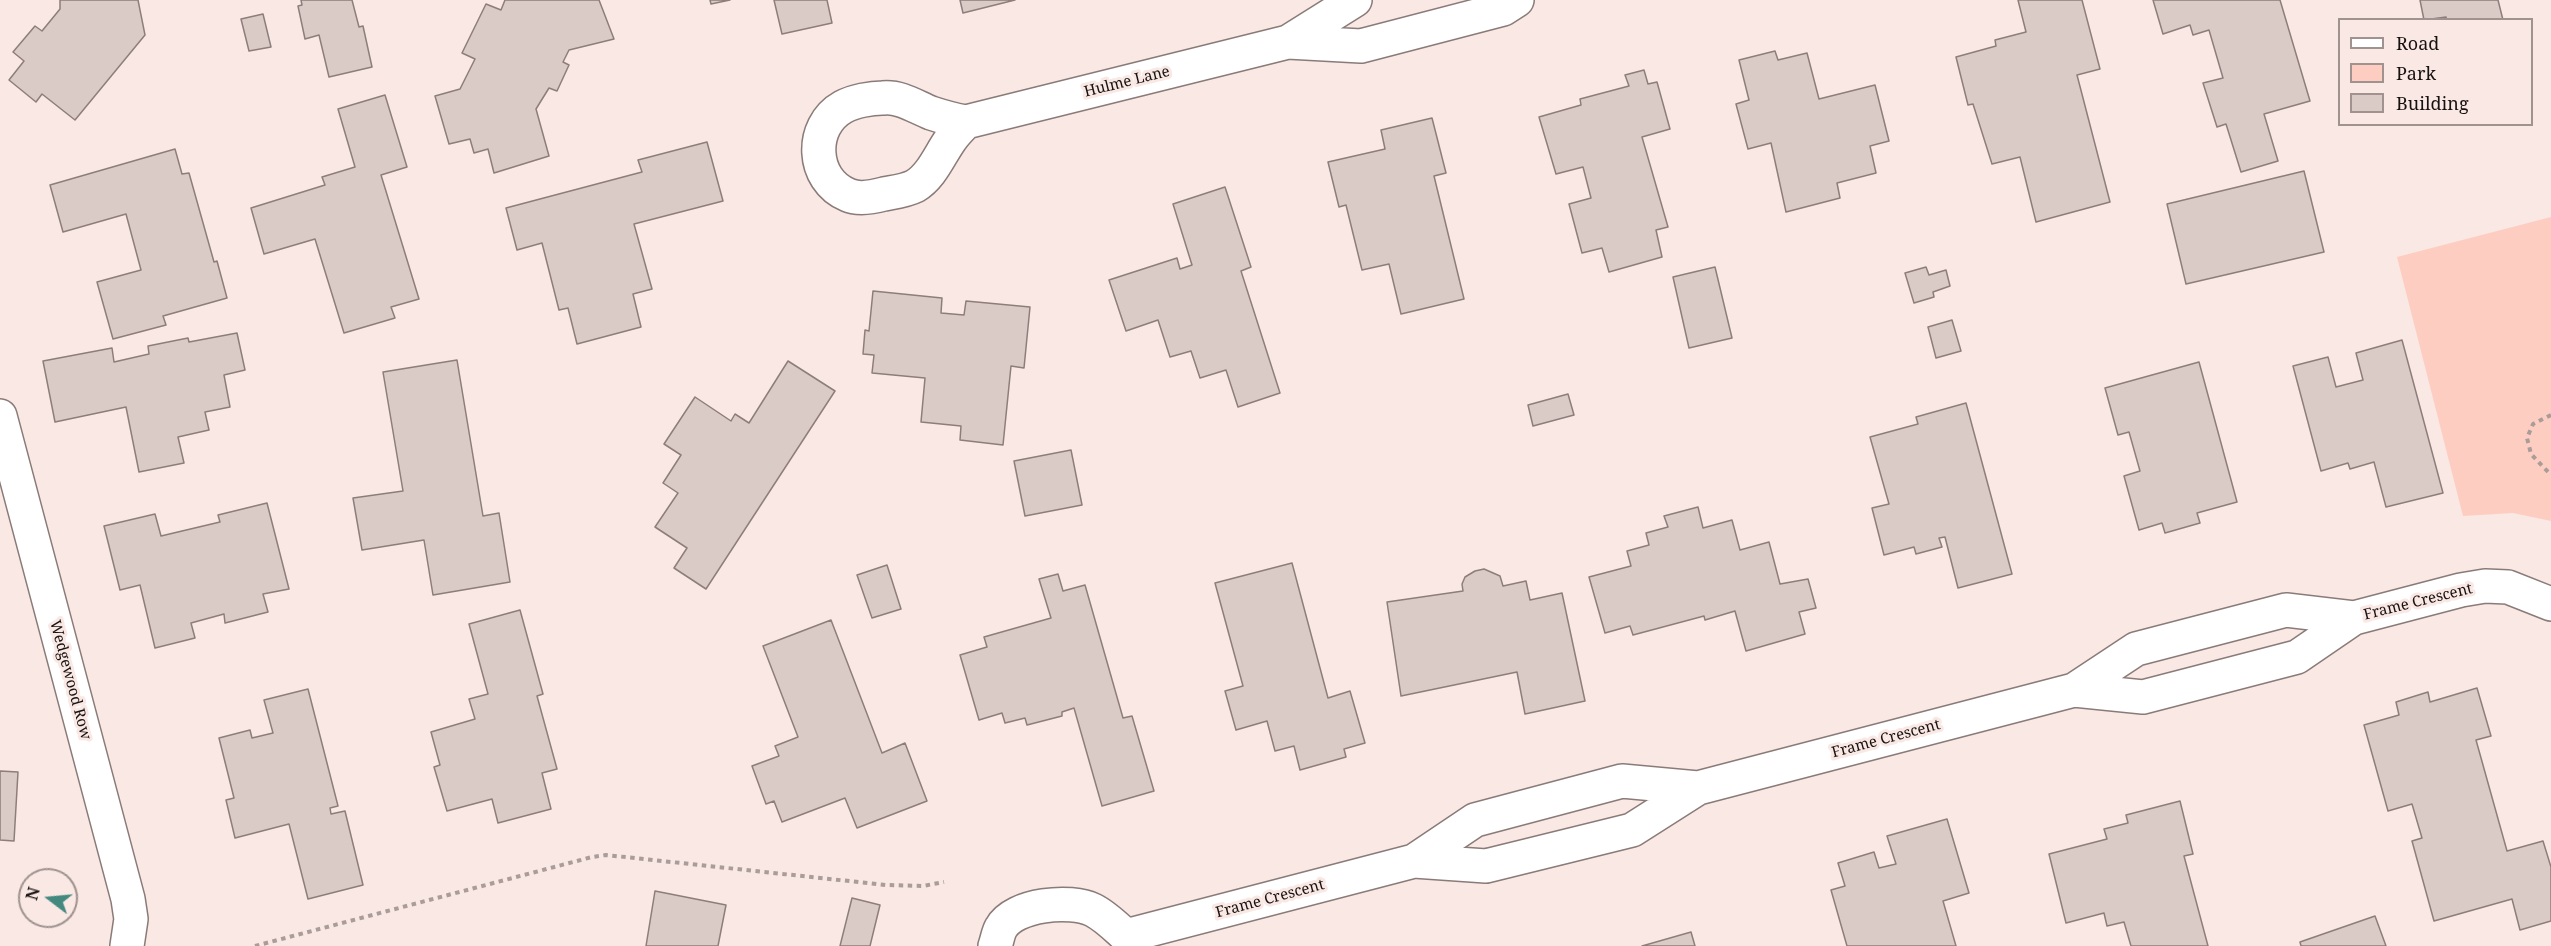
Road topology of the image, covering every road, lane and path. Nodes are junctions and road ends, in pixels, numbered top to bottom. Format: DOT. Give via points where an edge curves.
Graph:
graph roads {
  1 [pos="1355,0"];
  2 [pos="1517,0"];
  3 [pos="1288,42"];
  4 [pos="966,122"];
  5 [pos="2551,415"];
  6 [pos="0,416"];
  7 [pos="2551,475"];
  8 [pos="2551,604"];
  9 [pos="2354,618"];
  10 [pos="2074,690"];
  11 [pos="1698,788"];
  12 [pos="1414,861"];
  13 [pos="944,882"];
  14 [pos="1125,941"];
  15 [pos="127,946"];
  16 [pos="255,946"];
  17 [pos="996,946"];
  1 -- 3 [label="street, Hulme Lane"];
  2 -- 3 [label="street, Hulme Lane" via="1503,9 1361,46"];
  3 -- 4 [label="street, Hulme Lane"];
  5 -- 7 [label="path" via="2533,424 2527,438 2531,454"];
  6 -- 15 [label="street, Wedgewood Row" via="128,900 131,919"];
  8 -- 9 [label="street, Frame Crescent" via="2508,587 2485,585"];
  9 -- 10 [label="street, Frame Crescent" via="2297,657 2143,696"];
  9 -- 10 [label="street, Frame Crescent" via="2286,610 2136,649"];
  10 -- 11 [label="street, Frame Crescent"];
  11 -- 12 [label="street, Frame Crescent" via="1632,830 1486,866"];
  11 -- 12 [label="street, Frame Crescent" via="1622,781 1475,820"];
  12 -- 14 [label="street, Frame Crescent"];
  13 -- 16 [label="path" via="886,885 606,855"];
  14 -- 17 [label="street, Frame Crescent" via="1093,910 1077,904 1055,904 1028,909 1012,917 1001,927"];
}
